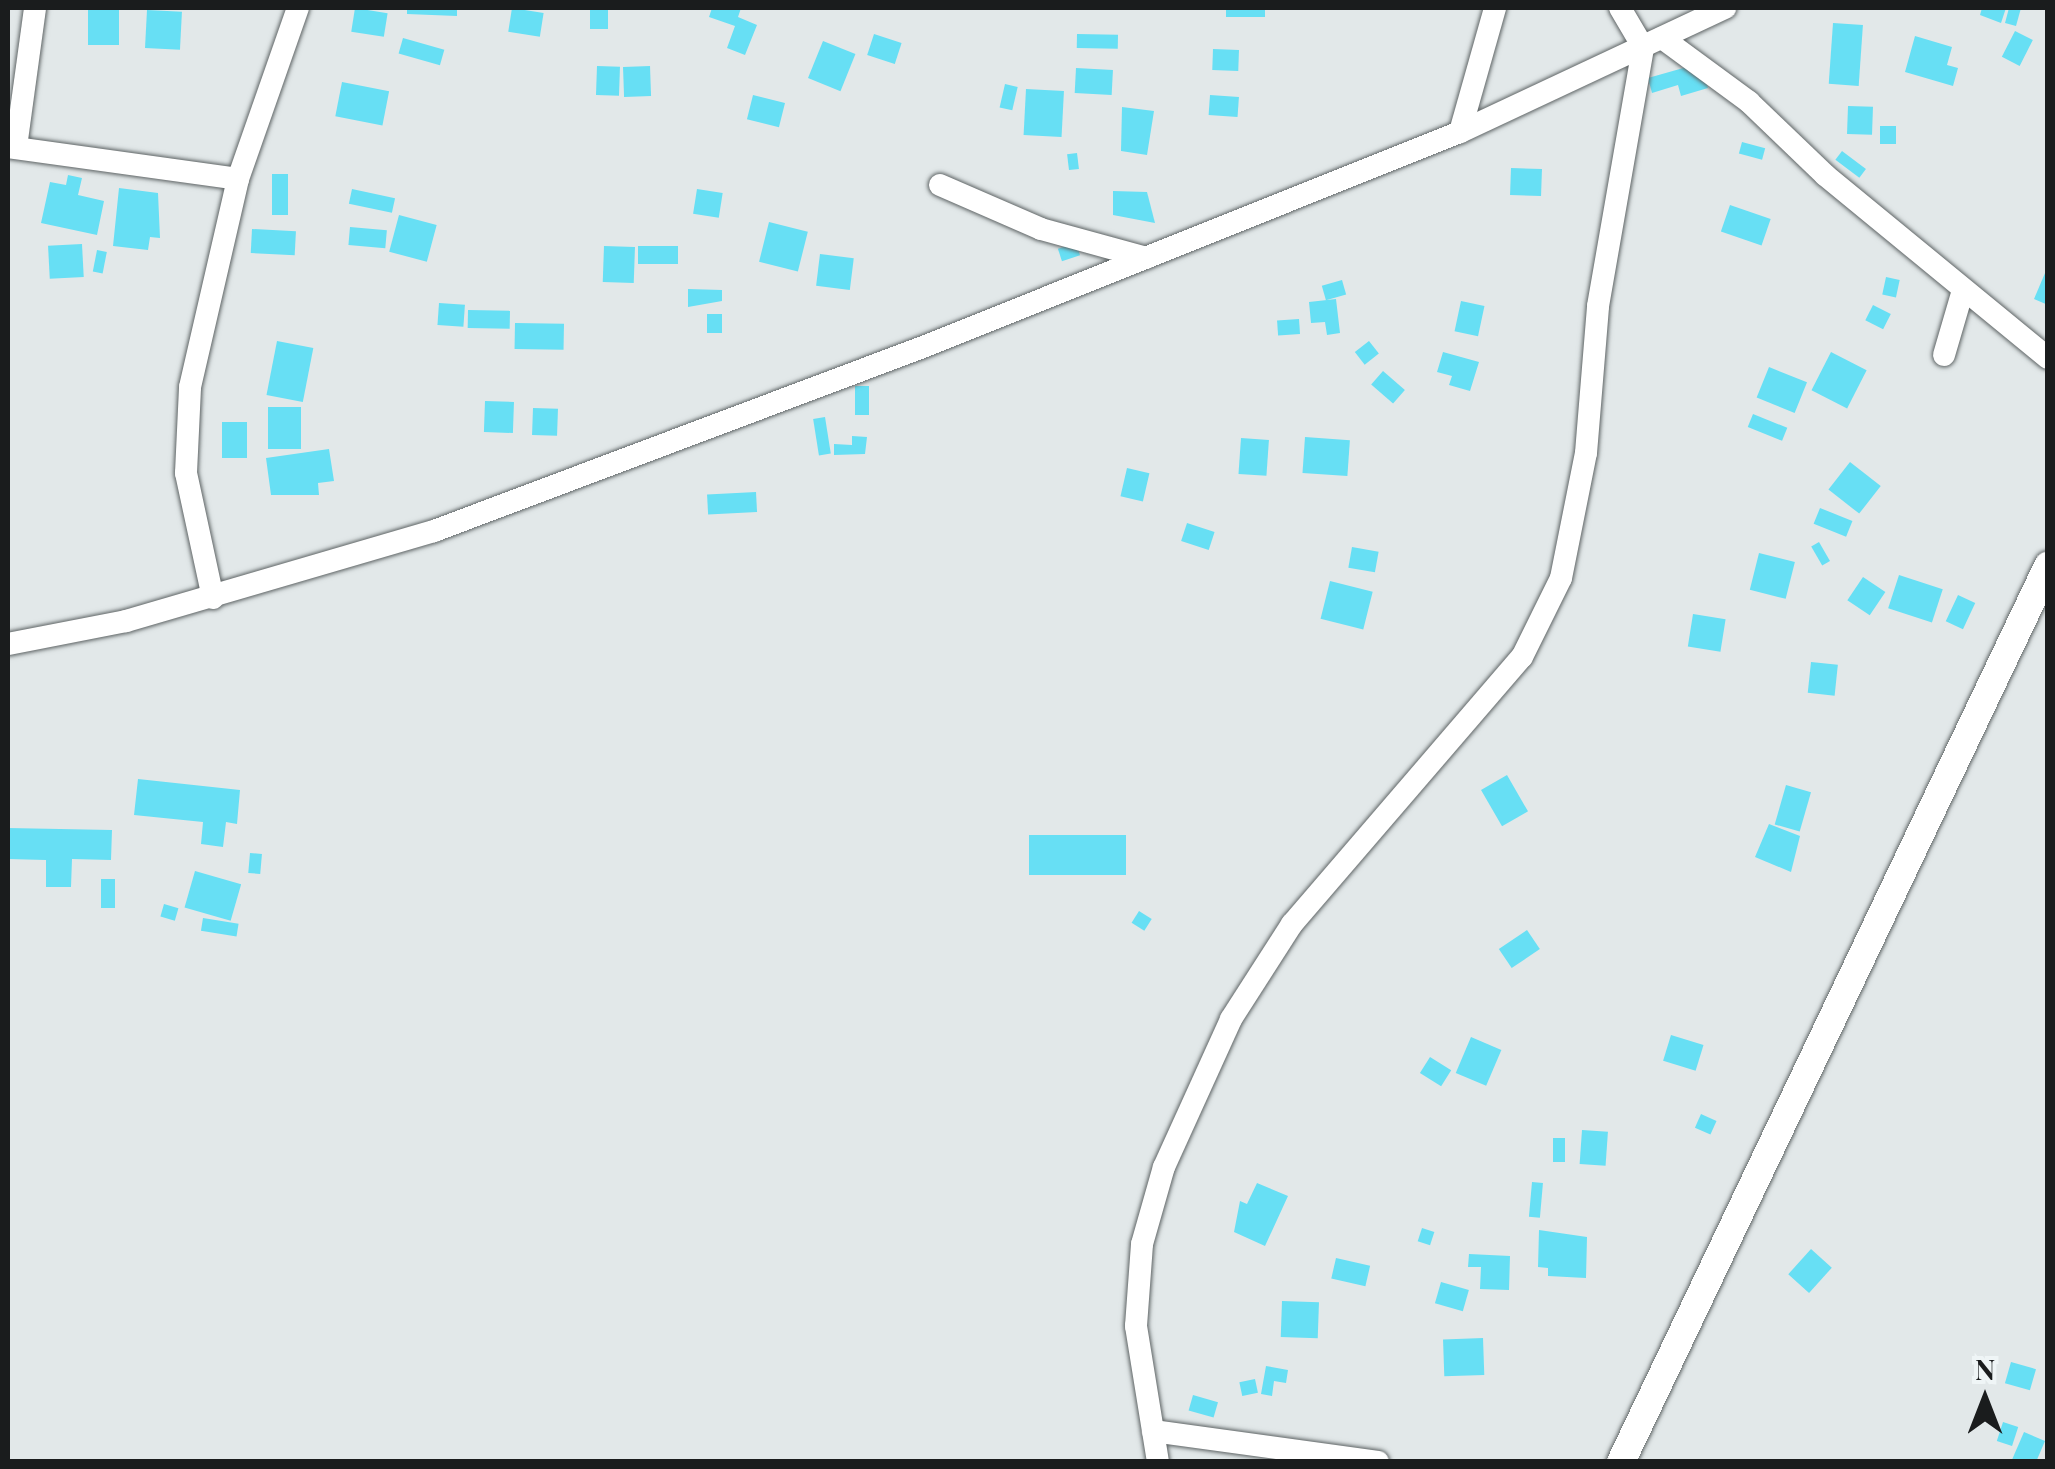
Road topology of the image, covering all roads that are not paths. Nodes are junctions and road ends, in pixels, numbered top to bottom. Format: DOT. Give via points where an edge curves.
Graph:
graph roads {
  1 [pos="35,8"];
  2 [pos="298,8"];
  3 [pos="1495,8"];
  4 [pos="1620,8"];
  5 [pos="1720,9"];
  6 [pos="1653,42"];
  7 [pos="1460,132"];
  8 [pos="12,147"];
  9 [pos="238,179"];
  10 [pos="940,185"];
  11 [pos="1146,258"];
  12 [pos="1963,290"];
  13 [pos="1944,355"];
  14 [pos="2048,358"];
  15 [pos="2048,566"];
  16 [pos="213,598"];
  17 [pos="8,644"];
  18 [pos="1154,1431"];
  19 [pos="1158,1462"];
  20 [pos="1378,1462"];
  21 [pos="1621,1462"];
  1 -- 8 [label="street"];
  2 -- 9 [label="street"];
  3 -- 7 [label="street"];
  4 -- 6 [label="street"];
  5 -- 6 [label="street"];
  6 -- 7 [label="street"];
  6 -- 12 [label="street" via="1749,102"];
  6 -- 18 [label="street" via="1598,306 1586,453 1561,578 1522,657 1292,924 1231,1019 1164,1167 1142,1244 1136,1326"];
  7 -- 11 [label="street"];
  8 -- 9 [label="street"];
  9 -- 16 [label="street" via="190,388 186,473"];
  10 -- 11 [label="street" via="1041,229"];
  11 -- 16 [label="street" via="434,530"];
  12 -- 13 [label="street"];
  12 -- 14 [label="street"];
  15 -- 21 [label="main road"];
  16 -- 17 [label="street"];
  18 -- 19 [label="street"];
  18 -- 20 [label="street"];
}
